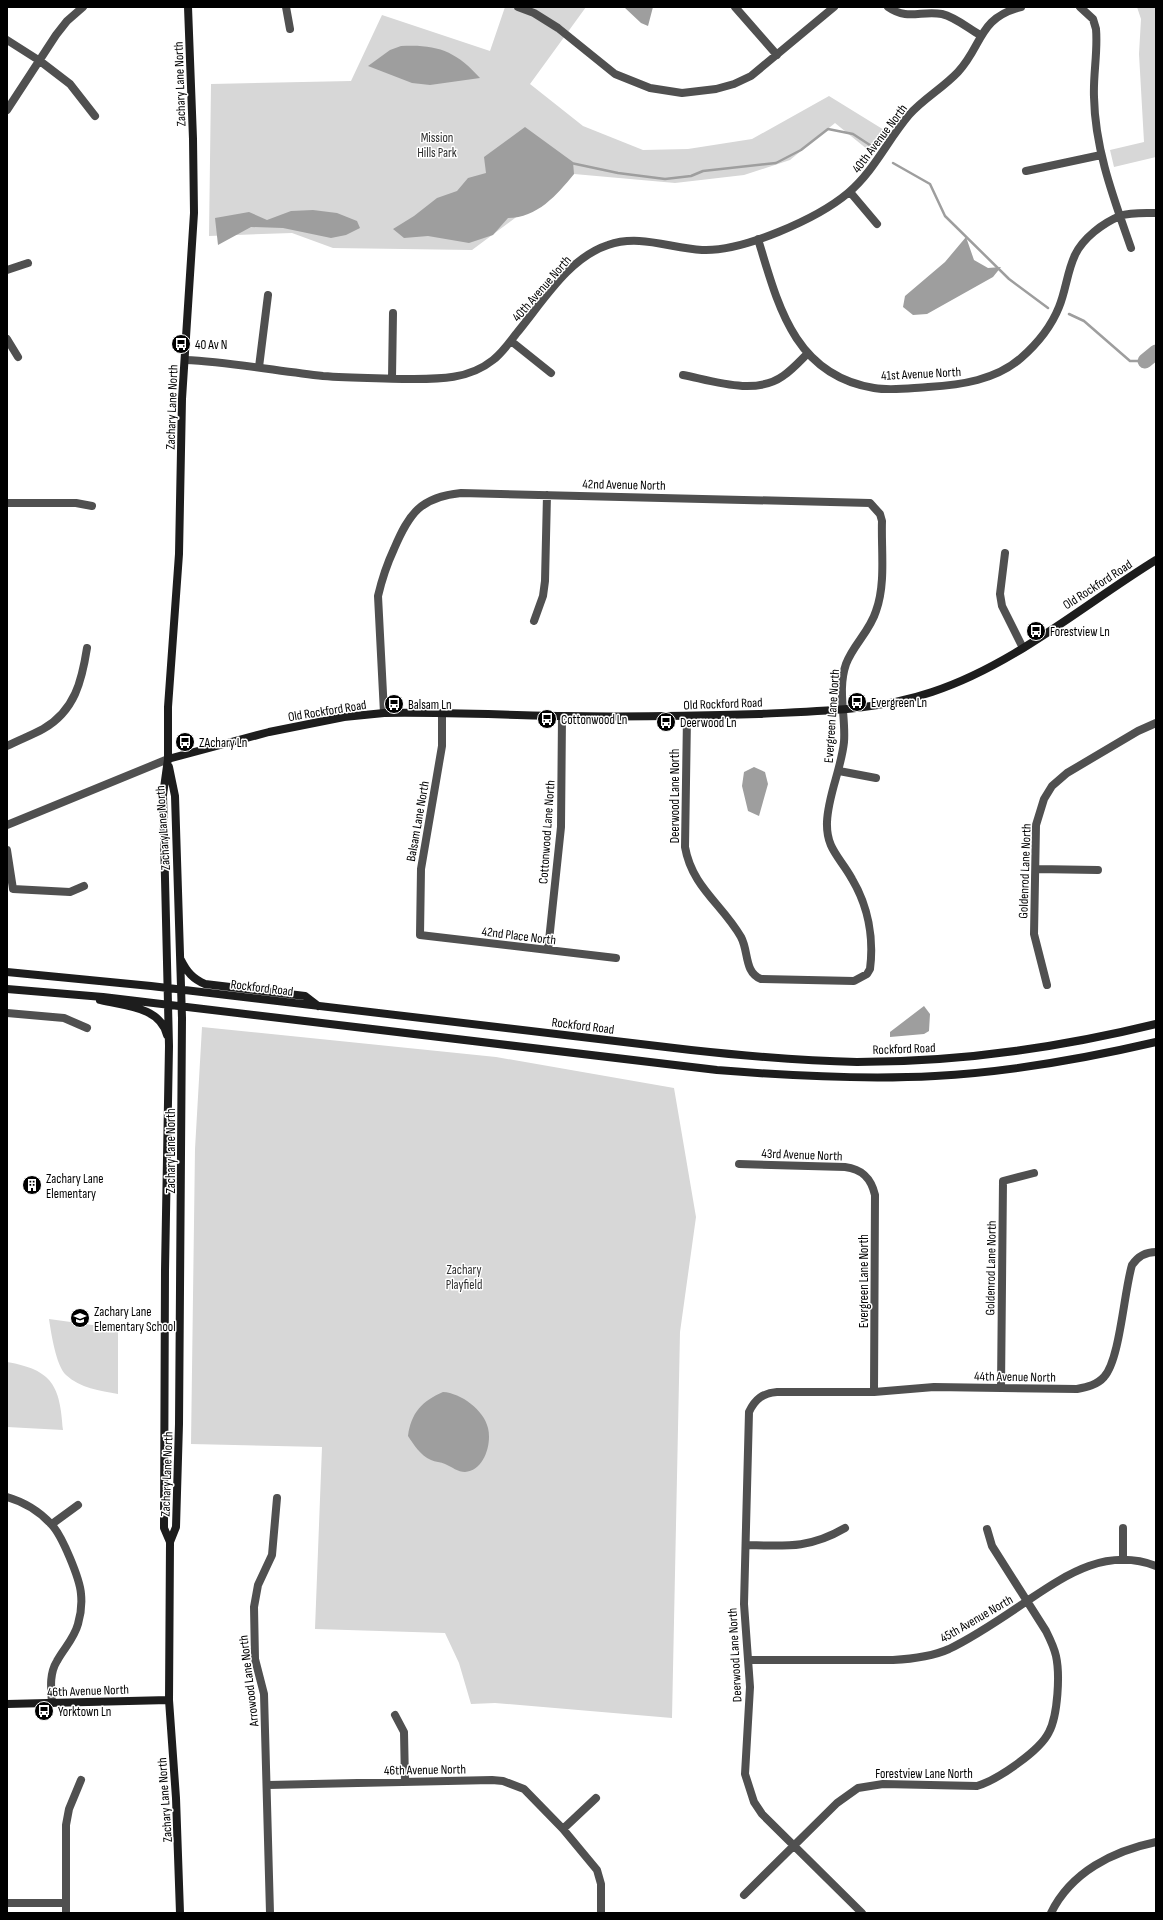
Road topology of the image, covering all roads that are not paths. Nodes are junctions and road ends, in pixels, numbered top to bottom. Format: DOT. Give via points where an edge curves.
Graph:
graph roads {
  1 [pos="83,7"];
  2 [pos="188,7"];
  3 [pos="286,7"];
  4 [pos="518,7"];
  5 [pos="735,7"];
  6 [pos="834,7"];
  7 [pos="888,7"];
  8 [pos="1021,7"];
  9 [pos="1080,7"];
  10 [pos="290,29"];
  11 [pos="980,35"];
  12 [pos="7,40"];
  13 [pos="777,55"];
  14 [pos="40,61"];
  15 [pos="7,110"];
  16 [pos="95,116"];
  17 [pos="1102,155"];
  18 [pos="1026,171"];
  19 [pos="850,192"];
  20 [pos="1156,213"];
  21 [pos="1120,216"];
  22 [pos="877,224"];
  23 [pos="758,238"];
  24 [pos="1132,248"];
  25 [pos="28,262"];
  26 [pos="7,270"];
  27 [pos="268,295"];
  28 [pos="393,314"];
  29 [pos="7,338"];
  30 [pos="511,341"];
  31 [pos="808,353"];
  32 [pos="18,357"];
  33 [pos="185,360"];
  34 [pos="259,367"];
  35 [pos="551,373"];
  36 [pos="683,375"];
  37 [pos="392,378"];
  38 [pos="547,495"];
  39 [pos="861,501"];
  40 [pos="7,503"];
  41 [pos="92,506"];
  42 [pos="1005,553"];
  43 [pos="1156,560"];
  44 [pos="534,621"];
  45 [pos="87,648"];
  46 [pos="1023,648"];
  47 [pos="843,710"];
  48 [pos="384,713"];
  49 [pos="442,713"];
  50 [pos="562,716"];
  51 [pos="687,717"];
  52 [pos="1156,723"];
  53 [pos="7,746"];
  54 [pos="168,759"];
  55 [pos="839,771"];
  56 [pos="876,778"];
  57 [pos="7,825"];
  58 [pos="7,850"];
  59 [pos="163,852"];
  60 [pos="177,852"];
  61 [pos="1036,869"];
  62 [pos="1098,870"];
  63 [pos="9,874"];
  64 [pos="84,886"];
  65 [pos="420,934"];
  66 [pos="548,950"];
  67 [pos="180,957"];
  68 [pos="616,958"];
  69 [pos="7,972"];
  70 [pos="854,981"];
  71 [pos="1046,985"];
  72 [pos="167,987"];
  73 [pos="7,989"];
  74 [pos="181,989"];
  75 [pos="74,994"];
  76 [pos="167,1005"];
  77 [pos="318,1006"];
  78 [pos="182,1007"];
  79 [pos="7,1013"];
  80 [pos="1156,1024"];
  81 [pos="87,1028"];
  82 [pos="1156,1042"];
  83 [pos="169,1046"];
  84 [pos="739,1164"];
  85 [pos="864,1173"];
  86 [pos="1034,1174"];
  87 [pos="1156,1252"];
  88 [pos="1001,1388"];
  89 [pos="777,1392"];
  90 [pos="874,1392"];
  91 [pos="7,1498"];
  92 [pos="277,1498"];
  93 [pos="78,1506"];
  94 [pos="52,1524"];
  95 [pos="845,1528"];
  96 [pos="1123,1528"];
  97 [pos="987,1529"];
  98 [pos="170,1542"];
  99 [pos="746,1545"];
  100 [pos="1123,1560"];
  101 [pos="1156,1566"];
  102 [pos="1027,1601"];
  103 [pos="749,1660"];
  104 [pos="169,1700"];
  105 [pos="52,1703"];
  106 [pos="7,1704"];
  107 [pos="395,1716"];
  108 [pos="81,1780"];
  109 [pos="405,1782"];
  110 [pos="268,1785"];
  111 [pos="596,1798"];
  112 [pos="563,1829"];
  113 [pos="1156,1842"];
  114 [pos="794,1845"];
  115 [pos="744,1895"];
  116 [pos="7,1903"];
  117 [pos="66,1903"];
  118 [pos="66,1913"];
  119 [pos="180,1913"];
  120 [pos="270,1913"];
  121 [pos="601,1913"];
  122 [pos="862,1913"];
  123 [pos="1051,1913"];
  1 -- 14 [label="street" via="67,21"];
  2 -- 33 [label="street, Zachary Lane North" via="194,139 194,214"];
  3 -- 10 [label="street"];
  4 -- 13 [label="street" via="534,13 558,28 615,74 634,83 660,90 699,92 734,84 751,76"];
  5 -- 13 [label="street"];
  6 -- 13 [label="street"];
  7 -- 11 [label="street" via="902,15 944,15"];
  8 -- 11 [label="street, 40th Avenue North" via="994,18"];
  9 -- 17 [label="street" via="1093,19 1096,29 1094,98"];
  11 -- 19 [label="street, 40th Avenue North" via="956,74 919,104 870,171"];
  12 -- 14 [label="street"];
  14 -- 15 [label="street"];
  14 -- 16 [label="street" via="70,84"];
  17 -- 18 [label="street"];
  17 -- 21 [label="street"];
  19 -- 22 [label="street"];
  19 -- 23 [label="street, 40th Avenue North" via="813,217"];
  20 -- 21 [label="street, 41st Avenue North"];
  21 -- 24 [label="street"];
  21 -- 31 [label="street, 41st Avenue North" via="1094,232 1083,243 1075,254 1062,300 1052,322 1020,359 1001,371 982,379 945,386 875,388 839,377 822,367"];
  23 -- 30 [label="street, 40th Avenue North" via="719,249 702,250 648,241 610,244 591,252 574,265"];
  23 -- 31 [label="street" via="787,324"];
  25 -- 26 [label="street"];
  27 -- 34 [label="street"];
  28 -- 37 [label="street"];
  29 -- 32 [label="street"];
  30 -- 35 [label="street"];
  30 -- 37 [label="street, 40th Avenue North" via="494,360 470,374 441,379"];
  31 -- 36 [label="street" via="782,377 755,386"];
  33 -- 34 [label="street, 40th Avenue North"];
  33 -- 54 [label="street, Zachary Lane North" via="179,554 168,707"];
  34 -- 37 [label="street, 40th Avenue North" via="324,376"];
  38 -- 39 [label="street, 42nd Avenue North"];
  38 -- 44 [label="street" via="545,581 543,596"];
  38 -- 48 [label="street, 42nd Avenue North" via="447,494 434,498 412,514 401,531 378,596"];
  39 -- 47 [label="street, Evergreen Lane North" via="876,507 882,521 880,594 870,625 846,664"];
  40 -- 41 [label="street" via="76,503"];
  42 -- 46 [label="street" via="1000,594 1002,606"];
  43 -- 46 [label="street, Old Rockford Road"];
  45 -- 53 [label="street" via="83,675 68,707 44,728"];
  46 -- 47 [label="street, Old Rockford Road" via="965,679 933,692 867,708"];
  47 -- 51 [label="street, Old Rockford Road"];
  47 -- 55 [label="street, Evergreen Lane North" via="844,741"];
  48 -- 49 [label="street, Old Rockford Road"];
  48 -- 54 [label="street, Old Rockford Road" via="344,717 276,730"];
  49 -- 50 [label="street, Old Rockford Road"];
  49 -- 65 [label="street, Balsam Lane North" via="441,757 421,869"];
  50 -- 51 [label="street, Old Rockford Road"];
  50 -- 66 [label="street, Cottonwood Lane North" via="561,827"];
  51 -- 70 [label="street, Deerwood Lane North" via="687,859 699,884 741,937 749,968 754,976 761,979"];
  52 -- 61 [label="street, Goldenrod Lane North" via="1067,773 1047,792 1036,825"];
  54 -- 57 [label="street, Old Rockford Road"];
  54 -- 59 [label="street, Zachary Lane North" via="163,795"];
  54 -- 60 [label="street, Zachary Lane North" via="175,796"];
  55 -- 56 [label="street"];
  55 -- 70 [label="street, Evergreen Lane North" via="828,807 828,838 862,899 868,919 871,945 870,969 867,974"];
  58 -- 63 [label="street"];
  59 -- 60 [label="street"];
  59 -- 72 [label="street, Zachary Lane North"];
  60 -- 67 [label="street, Zachary Lane North"];
  61 -- 62 [label="street"];
  61 -- 71 [label="street, Goldenrod Lane North" via="1034,934"];
  63 -- 64 [label="street" via="13,889 70,892"];
  65 -- 66 [label="street, 42nd Place North"];
  66 -- 68 [label="street, 42nd Place North"];
  67 -- 74 [label="street, Zachary Lane North"];
  67 -- 77 [label="street" via="189,973 205,984 305,996"];
  69 -- 72 [label="street, Rockford Road"];
  72 -- 74 [label="street, Rockford Road"];
  72 -- 76 [label="street, Zachary Lane North"];
  73 -- 75 [label="street"];
  74 -- 77 [label="street, Rockford Road"];
  74 -- 78 [label="street, Zachary Lane North"];
  75 -- 76 [label="street"];
  75 -- 83 [label="street" via="145,1010 157,1017 165,1029"];
  76 -- 78 [label="street"];
  76 -- 83 [label="street, Zachary Lane North"];
  77 -- 80 [label="street, Rockford Road" via="756,1057 829,1061 890,1061 970,1056 1061,1044"];
  78 -- 82 [label="street" via="717,1070 809,1077 891,1078 985,1072 1067,1060"];
  78 -- 98 [label="street, Zachary Lane North" via="179,1424 176,1527"];
  79 -- 81 [label="street" via="64,1018"];
  83 -- 98 [label="street, Zachary Lane North" via="163,1443 164,1528"];
  84 -- 85 [label="street, 43rd Avenue North" via="845,1167 855,1168"];
  85 -- 90 [label="street, Evergreen Lane North" via="870,1180 875,1195"];
  86 -- 88 [label="street, Goldenrod Lane North" via="1003,1181"];
  87 -- 88 [label="street, 44th Avenue North" via="1144,1254 1132,1265 1114,1359 1104,1377 1097,1383 1077,1389"];
  88 -- 90 [label="street, 44th Avenue North" via="919,1387"];
  89 -- 90 [label="street, 44th Avenue North"];
  89 -- 99 [label="street, Deerwood Lane North" via="763,1395 749,1412"];
  91 -- 94 [label="street" via="30,1507"];
  92 -- 110 [label="street, Arrowood Lane North" via="272,1555 258,1585 254,1607 255,1659 264,1694"];
  93 -- 94 [label="street"];
  94 -- 105 [label="street" via="78,1579 81,1610 78,1626 56,1662 52,1674"];
  95 -- 99 [label="street" via="832,1536 806,1545"];
  96 -- 100 [label="street"];
  97 -- 102 [label="street, Forestview Lane North" via="992,1546"];
  98 -- 104 [label="street, Zachary Lane North"];
  99 -- 103 [label="street, Deerwood Lane North" via="744,1604"];
  100 -- 101 [label="street, 45th Avenue North"];
  100 -- 102 [label="street, 45th Avenue North" via="1112,1560 1080,1568"];
  102 -- 103 [label="street, 45th Avenue North" via="948,1649 911,1660"];
  102 -- 114 [label="street, Forestview Lane North" via="1046,1631 1056,1658 1055,1712 1053,1723 1044,1741 990,1782 977,1786 883,1784 858,1788 837,1803"];
  103 -- 114 [label="street, Deerwood Lane North" via="745,1774 754,1802 762,1814"];
  104 -- 105 [label="street, 46th Avenue North"];
  104 -- 119 [label="street, Zachary Lane North" via="177,1806"];
  105 -- 106 [label="street, 46th Avenue North"];
  107 -- 109 [label="street" via="404,1732"];
  108 -- 117 [label="street" via="69,1809 66,1825"];
  109 -- 110 [label="street, 46th Avenue North"];
  109 -- 112 [label="street, 46th Avenue North" via="492,1780 513,1784 524,1789"];
  110 -- 120 [label="street, Arrowood Lane North"];
  111 -- 112 [label="street"];
  112 -- 121 [label="street" via="596,1870 601,1884"];
  113 -- 123 [label="street" via="1117,1853 1097,1863 1065,1893"];
  114 -- 115 [label="street, Forestview Lane North"];
  114 -- 122 [label="street, Deerwood Lane North"];
  116 -- 117 [label="street"];
  117 -- 118 [label="street"];
}
